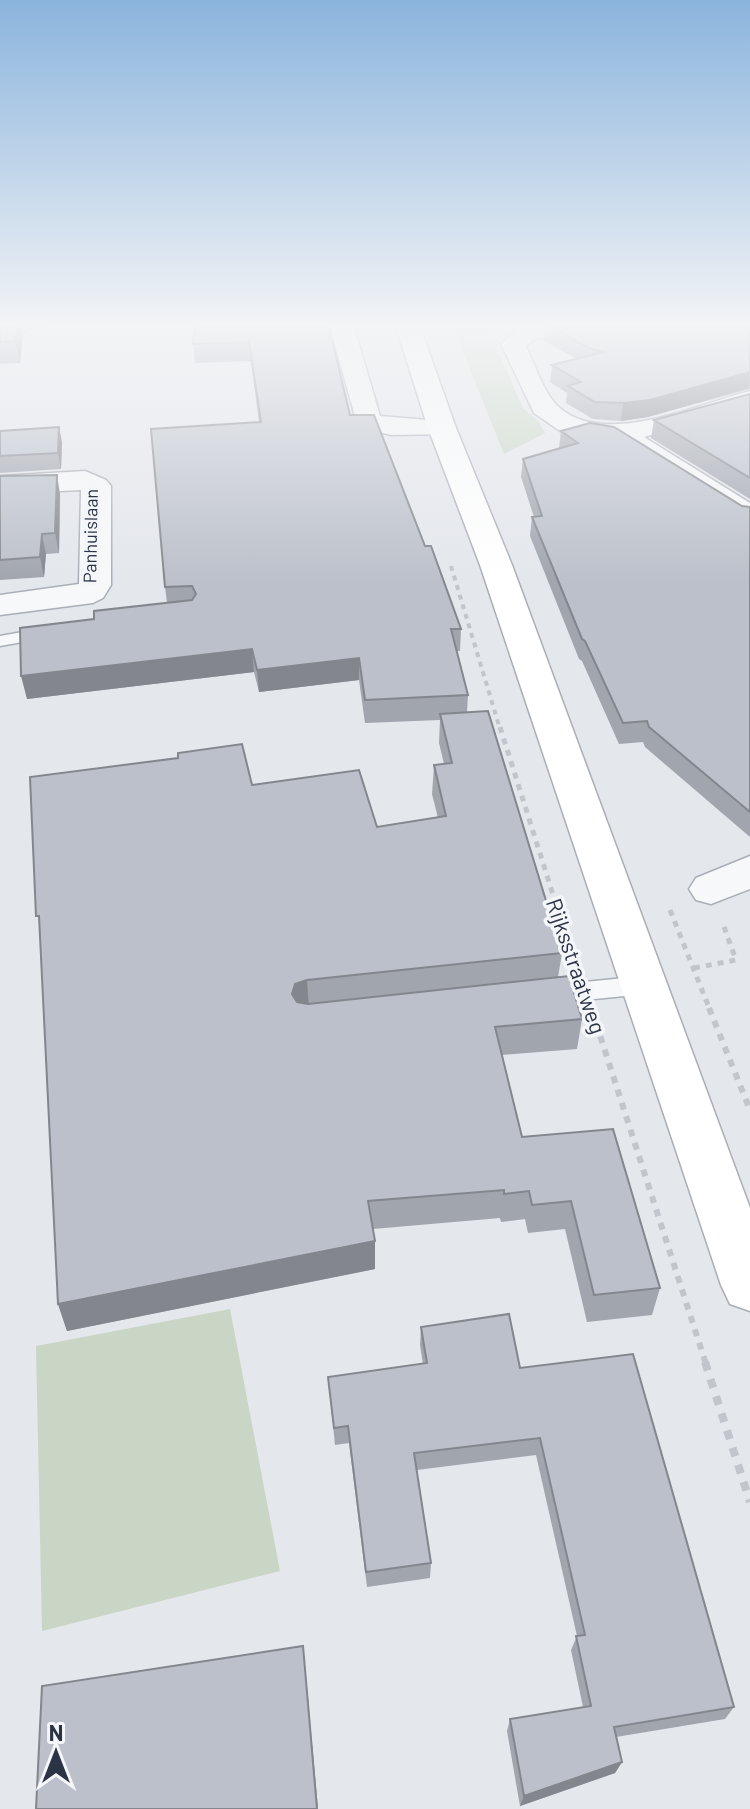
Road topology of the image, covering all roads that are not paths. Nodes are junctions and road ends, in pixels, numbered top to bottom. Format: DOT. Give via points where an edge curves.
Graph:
graph roads {
  1 [pos="365,411"];
  2 [pos="436,411"];
  3 [pos="550,411"];
  4 [pos="705,411"];
  5 [pos="442,428"];
  6 [pos="621,435"];
  7 [pos="0,485"];
  8 [pos="750,516"];
  9 [pos="0,605"];
  10 [pos="62,631"];
  11 [pos="0,641"];
  12 [pos="750,871"];
  13 [pos="711,889"];
  14 [pos="645,985"];
  15 [pos="523,997"];
  16 [pos="750,1285"];
  1 -- 5 [label="street" via="368,421 391,427"];
  2 -- 5 [label="main road"];
  3 -- 6 [label="street" via="576,429"];
  4 -- 6 [label="street"];
  5 -- 14 [label="main road"];
  6 -- 8 [label="street"];
  7 -- 9 [label="street, Panhuislaan" via="85,480 96,486 91,591"];
  10 -- 11 [label="lane"];
  12 -- 13 [label="street"];
  14 -- 15 [label="lane"];
  14 -- 16 [label="main road"];
}
